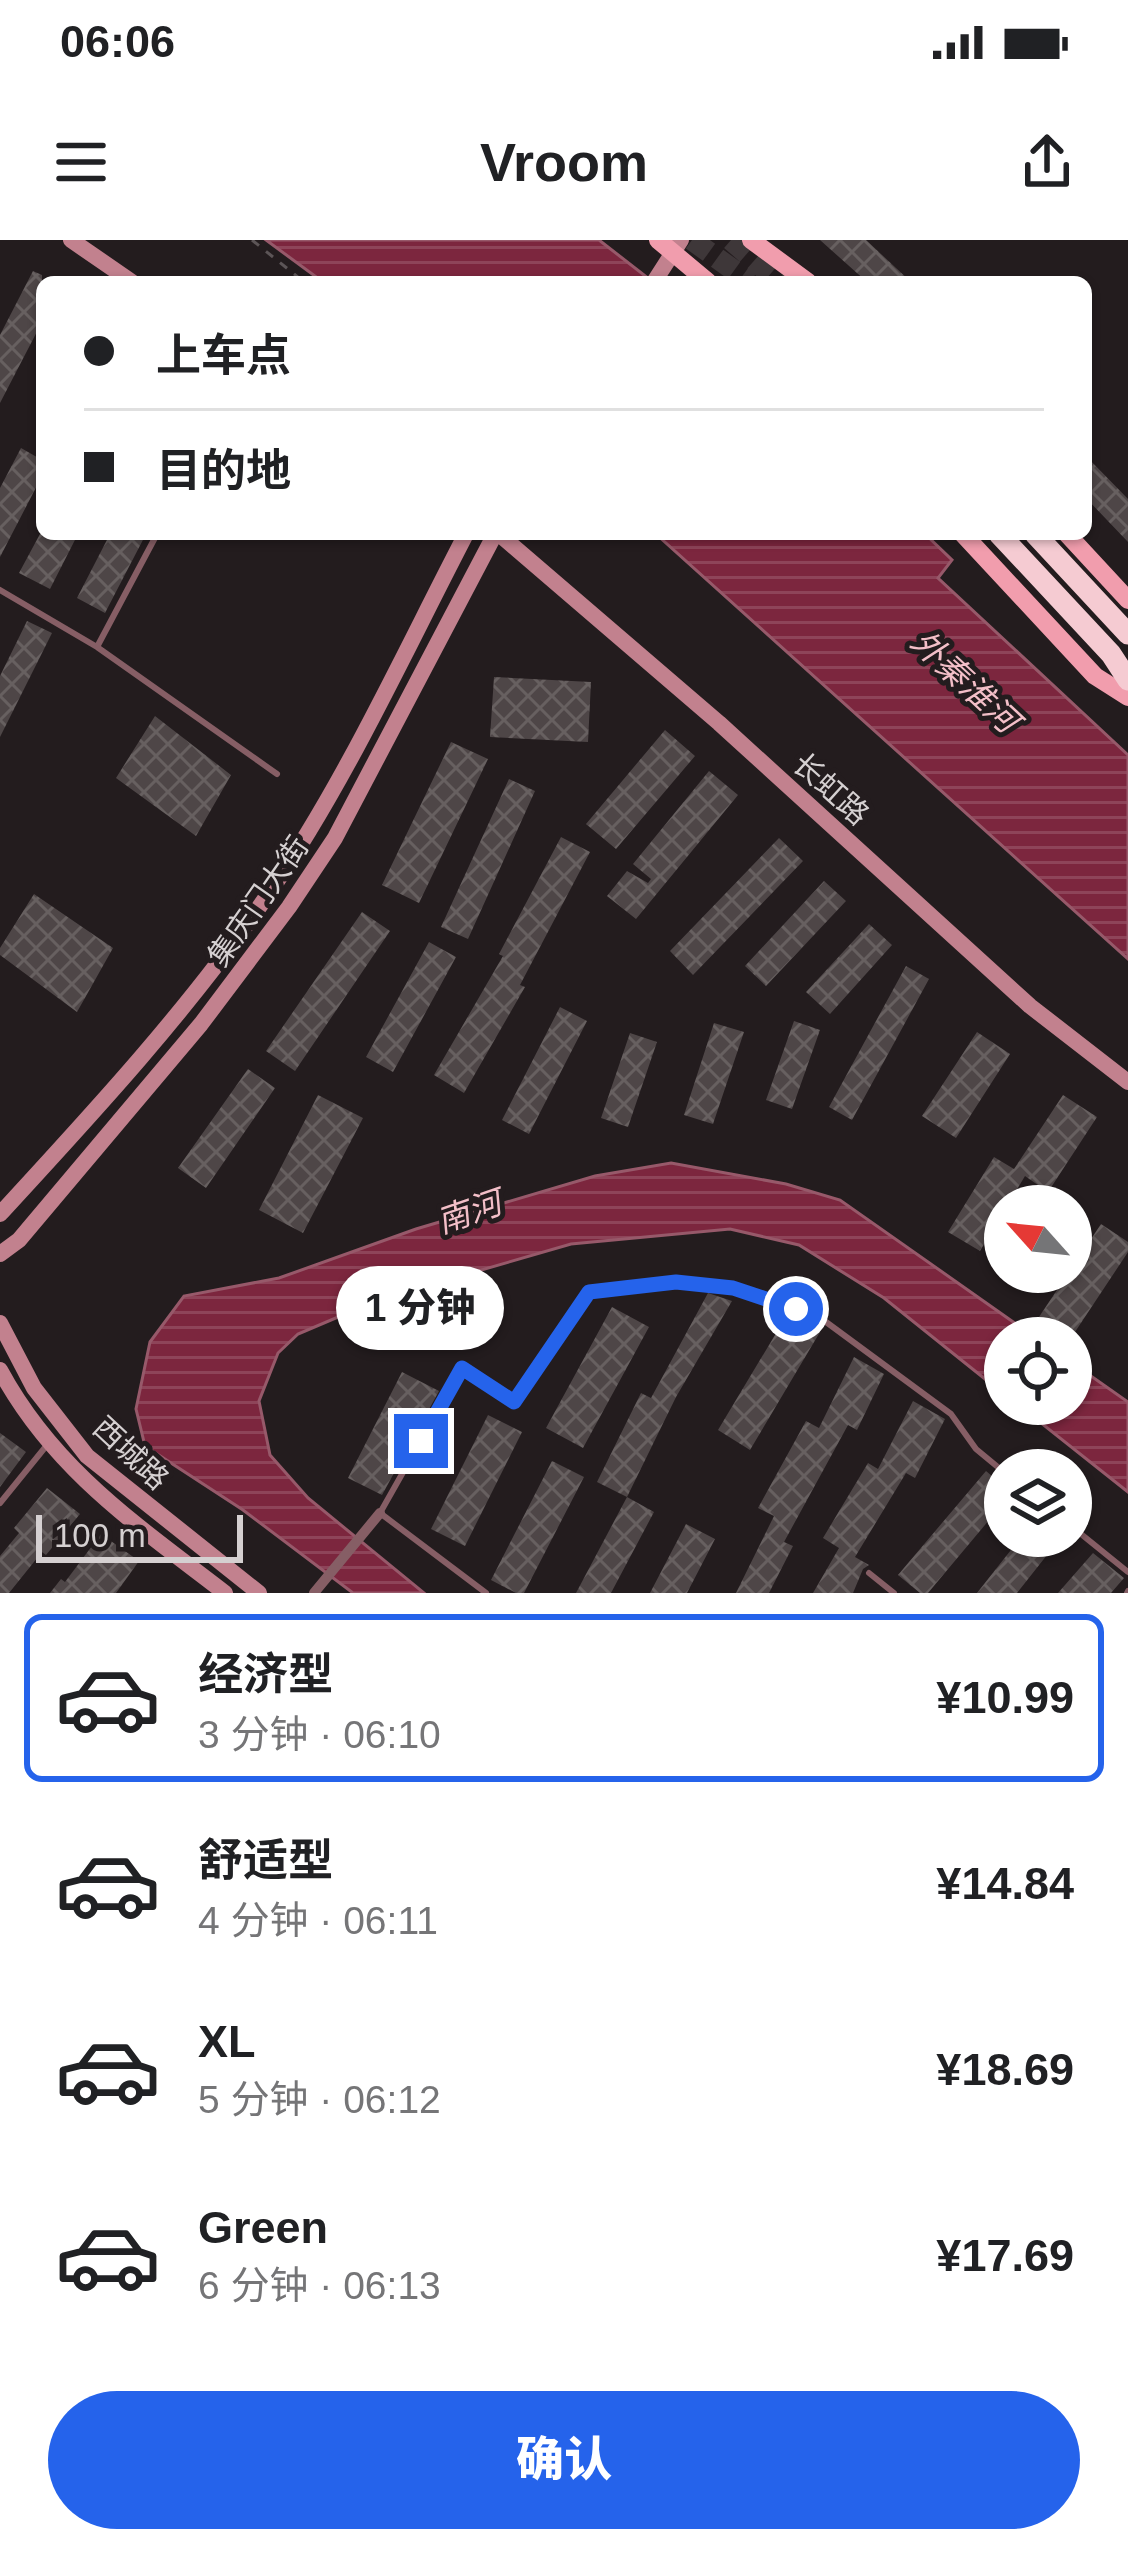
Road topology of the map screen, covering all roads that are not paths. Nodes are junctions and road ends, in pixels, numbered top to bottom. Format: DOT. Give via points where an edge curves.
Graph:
graph roads {
  1 [pos="71,240"];
  2 [pos="751,240"];
  3 [pos="671,244"];
  4 [pos="123,276"];
  5 [pos="657,276"];
  6 [pos="702,276"];
  7 [pos="800,276"];
  8 [pos="154,540"];
  9 [pos="463,540"];
  10 [pos="494,540"];
  11 [pos="504,540"];
  12 [pos="969,540"];
  13 [pos="1005,540"];
  14 [pos="1041,540"];
  15 [pos="1073,540"];
  16 [pos="0,590"];
  17 [pos="1128,600"];
  18 [pos="1128,634"];
  19 [pos="97,647"];
  20 [pos="1128,680"];
  21 [pos="1128,697"];
  22 [pos="277,774"];
  23 [pos="1128,1082"];
  24 [pos="0,1214"];
  25 [pos="0,1254"];
  26 [pos="0,1323"];
  27 [pos="0,1370"];
  28 [pos="50,1442"];
  29 [pos="984,1456"];
  30 [pos="0,1503"];
  31 [pos="380,1513"];
  32 [pos="1092,1543"];
  33 [pos="1128,1572"];
  34 [pos="869,1573"];
  35 [pos="225,1593"];
  36 [pos="259,1593"];
  37 [pos="314,1593"];
  38 [pos="486,1593"];
  39 [pos="894,1593"];
  1 -- 4 [label="main road"];
  2 -- 7 [label="main road"];
  3 -- 5 [label="main road"];
  3 -- 6 [label="main road"];
  8 -- 19 [label="lane"];
  9 -- 24 [label="main road, 集庆门大街" via="325,805 271,891 182,1009"];
  10 -- 25 [label="main road, 集庆门大街" via="334,838 246,969"];
  11 -- 23 [label="main road, 长虹路" via="1030,1006"];
  12 -- 21 [label="main road" via="1095,676"];
  13 -- 20 [label="highway"];
  14 -- 18 [label="highway"];
  15 -- 17 [label="main road"];
  16 -- 19 [label="lane"];
  19 -- 22 [label="lane"];
  26 -- 36 [label="main road, 西城路" via="34,1388 87,1456"];
  27 -- 28 [label="main road, 西城路"];
  28 -- 30 [label="lane"];
  28 -- 35 [label="main road, 西城路" via="96,1492"];
  29 -- 31 [label="lane" via="951,1414 822,1319 733,1288 676,1282 589,1292 514,1402 462,1368"];
  31 -- 37 [label="street"];
  31 -- 38 [label="lane"];
  32 -- 33 [label="lane"];
  34 -- 39 [label="lane"];
}
